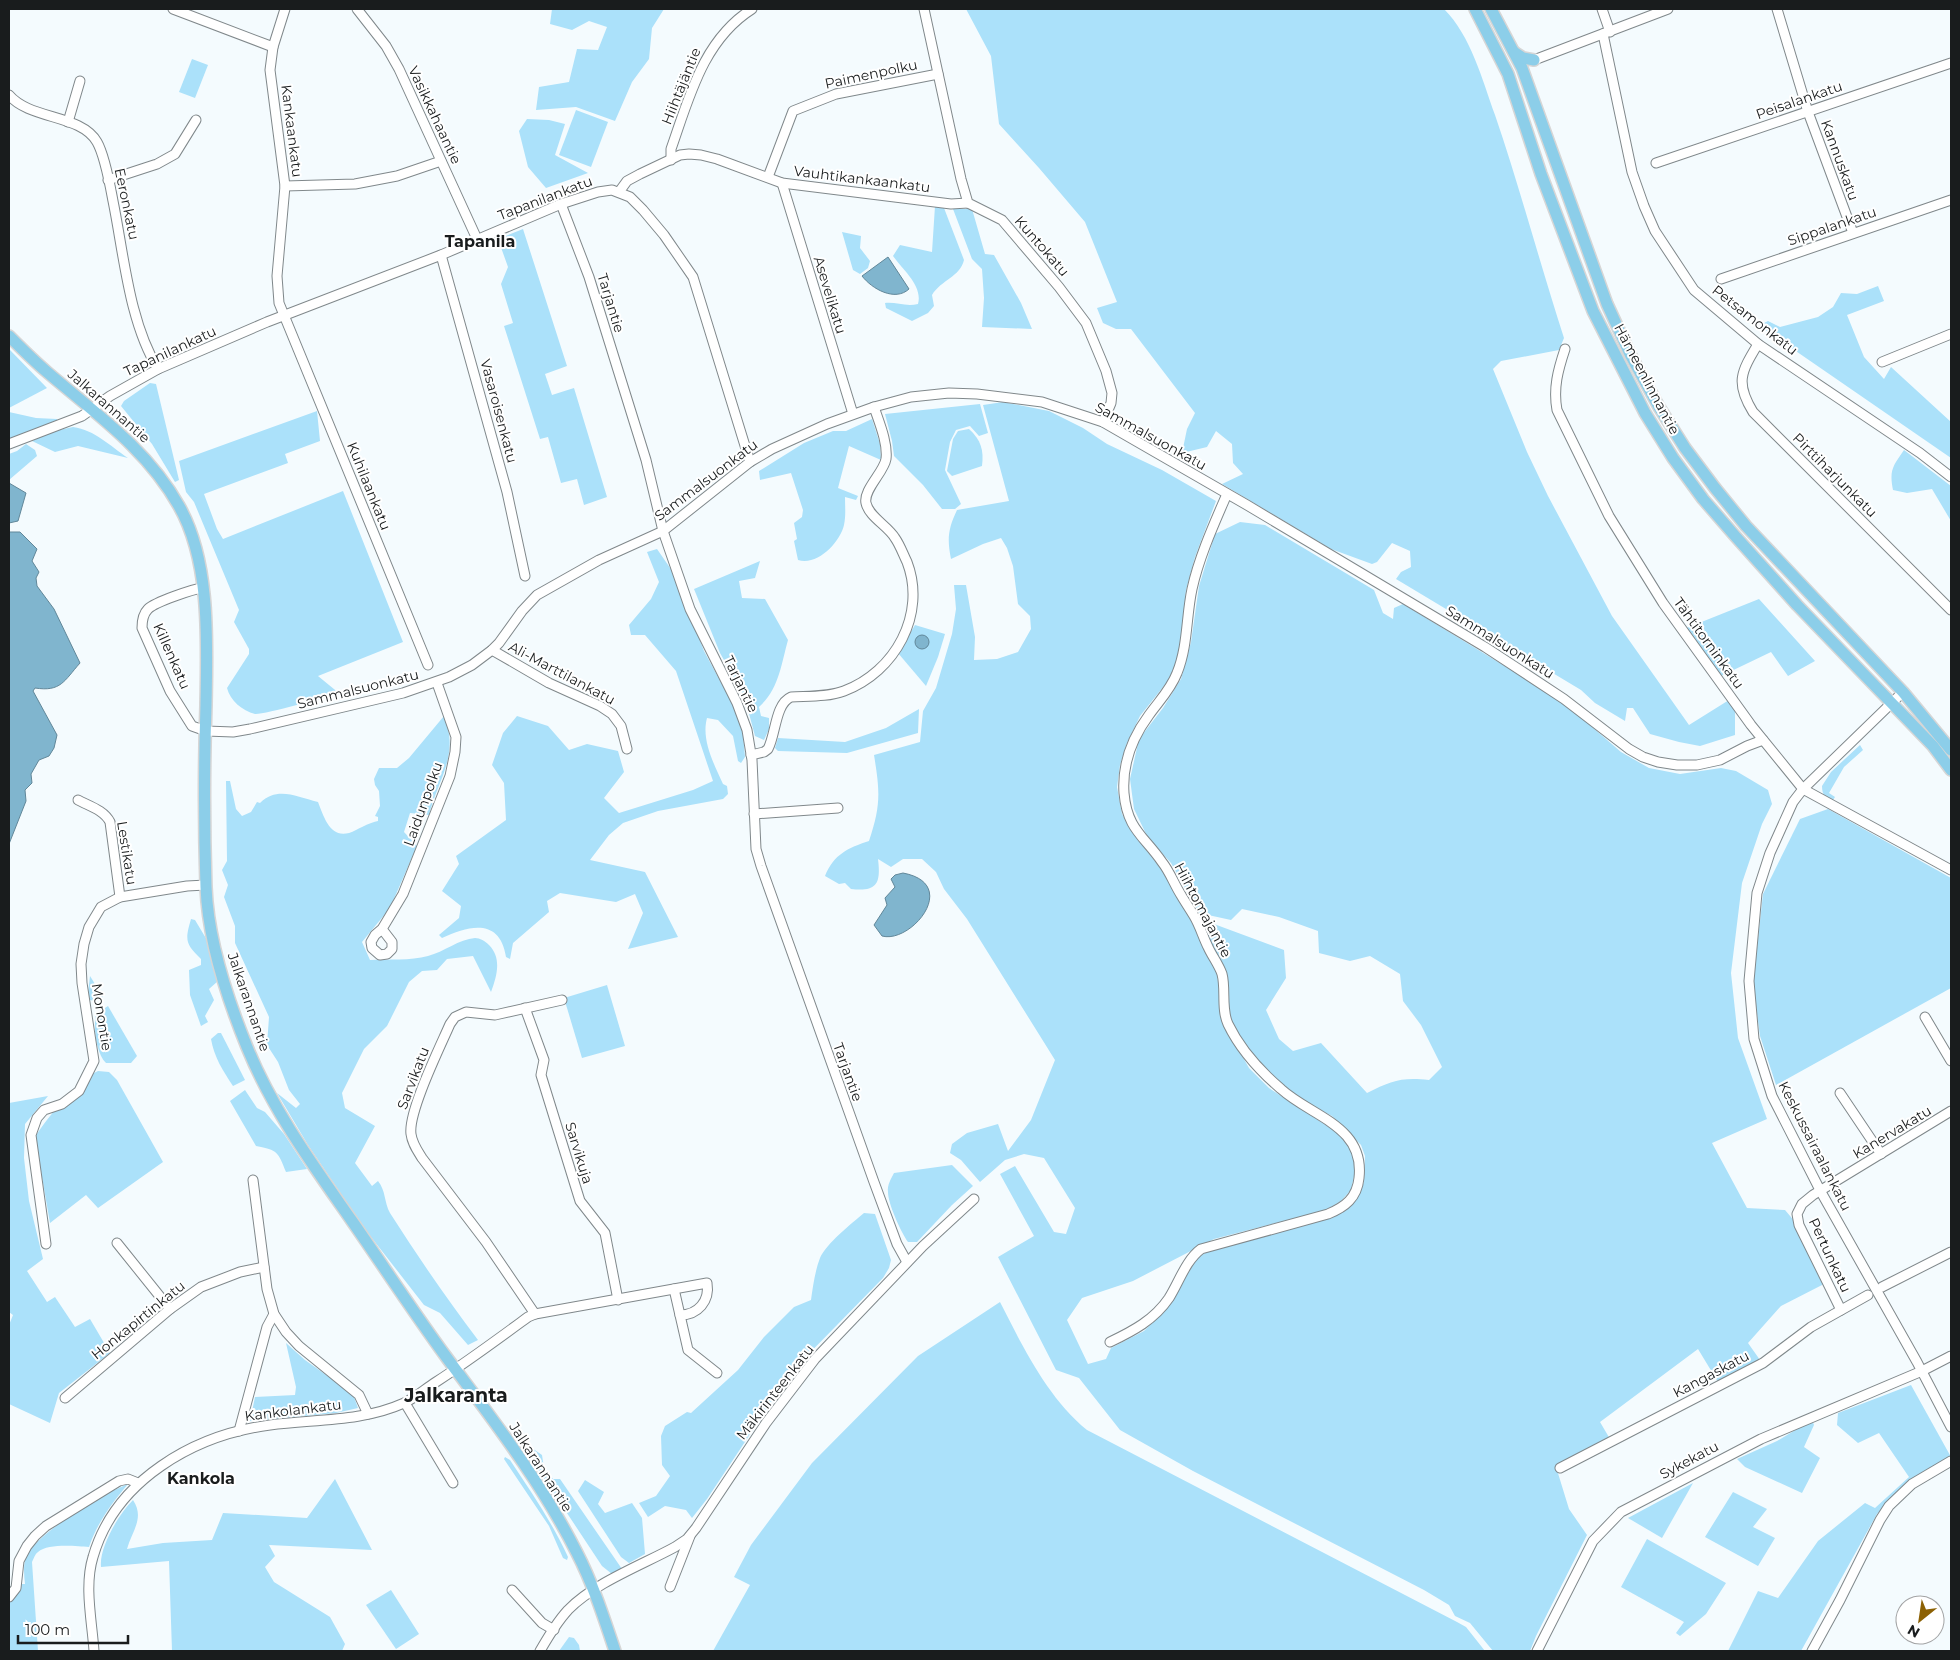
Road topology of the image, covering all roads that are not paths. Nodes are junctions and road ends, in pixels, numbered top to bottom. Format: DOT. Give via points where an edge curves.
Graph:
graph roads {
  1 [pos="173,9"];
  2 [pos="285,9"];
  3 [pos="357,9"];
  4 [pos="752,9"];
  5 [pos="924,9"];
  6 [pos="1474,9"];
  7 [pos="1491,9"];
  8 [pos="1602,9"];
  9 [pos="1668,9"];
  10 [pos="1777,9"];
  11 [pos="1606,33"];
  12 [pos="273,47"];
  13 [pos="1514,52"];
  14 [pos="1534,60"];
  15 [pos="1951,63"];
  16 [pos="938,74"];
  17 [pos="1525,77"];
  18 [pos="80,81"];
  19 [pos="9,94"];
  20 [pos="1808,112"];
  21 [pos="196,120"];
  22 [pos="68,122"];
  23 [pos="671,160"];
  24 [pos="440,161"];
  25 [pos="1656,163"];
  26 [pos="768,177"];
  27 [pos="108,180"];
  28 [pos="782,183"];
  29 [pos="285,186"];
  30 [pos="619,192"];
  31 [pos="1951,200"];
  32 [pos="968,203"];
  33 [pos="561,204"];
  34 [pos="1853,233"];
  35 [pos="477,239"];
  36 [pos="441,255"];
  37 [pos="1721,279"];
  38 [pos="284,316"];
  39 [pos="1951,334"];
  40 [pos="9,336"];
  41 [pos="1758,344"];
  42 [pos="1565,349"];
  43 [pos="1882,362"];
  44 [pos="158,369"];
  45 [pos="874,407"];
  46 [pos="92,409"];
  47 [pos="853,414"];
  48 [pos="1103,422"];
  49 [pos="9,444"];
  50 [pos="750,462"];
  51 [pos="1951,477"];
  52 [pos="1228,494"];
  53 [pos="663,531"];
  54 [pos="525,576"];
  55 [pos="203,588"];
  56 [pos="1951,610"];
  57 [pos="492,650"];
  58 [pos="428,665"];
  59 [pos="437,683"];
  60 [pos="1903,692"];
  61 [pos="1892,703"];
  62 [pos="206,731"];
  63 [pos="1763,740"];
  64 [pos="627,749"];
  65 [pos="1951,750"];
  66 [pos="752,755"];
  67 [pos="1951,770"];
  68 [pos="1803,789"];
  69 [pos="78,800"];
  70 [pos="838,808"];
  71 [pos="754,814"];
  72 [pos="1951,870"];
  73 [pos="206,885"];
  74 [pos="120,897"];
  75 [pos="382,929"];
  76 [pos="562,1000"];
  77 [pos="526,1008"];
  78 [pos="1925,1017"];
  79 [pos="1951,1061"];
  80 [pos="1840,1093"];
  81 [pos="1951,1111"];
  82 [pos="1880,1154"];
  83 [pos="253,1180"];
  84 [pos="1821,1192"];
  85 [pos="974,1199"];
  86 [pos="116,1243"];
  87 [pos="46,1244"];
  88 [pos="1951,1252"];
  89 [pos="907,1262"];
  90 [pos="264,1267"];
  91 [pos="1882,1287"];
  92 [pos="674,1289"];
  93 [pos="1868,1295"];
  94 [pos="618,1300"];
  95 [pos="170,1309"];
  96 [pos="1841,1310"];
  97 [pos="274,1314"];
  98 [pos="534,1314"];
  99 [pos="680,1315"];
  100 [pos="1110,1342"];
  101 [pos="1951,1356"];
  102 [pos="455,1369"];
  103 [pos="1922,1372"];
  104 [pos="717,1373"];
  105 [pos="65,1398"];
  106 [pos="405,1403"];
  107 [pos="368,1414"];
  108 [pos="1951,1427"];
  109 [pos="238,1431"];
  110 [pos="1951,1461"];
  111 [pos="1560,1468"];
  112 [pos="138,1483"];
  113 [pos="453,1483"];
  114 [pos="692,1533"];
  115 [pos="670,1587"];
  116 [pos="512,1590"];
  117 [pos="593,1590"];
  118 [pos="9,1597"];
  119 [pos="554,1630"];
  120 [pos="94,1651"];
  121 [pos="540,1651"];
  122 [pos="615,1651"];
  123 [pos="1537,1651"];
  124 [pos="1812,1651"];
  1 -- 12 [label="street"];
  2 -- 12 [label="street, Kankaankatu"];
  3 -- 24 [label="street, Vasikkahaantie" via="386,46 399,69"];
  4 -- 23 [label="street, Hiihtäjäntie" via="739,17 712,48 694,82 671,149"];
  5 -- 16 [label="street"];
  6 -- 61 [label="main road, Hämeenlinnantie" via="1508,74 1541,174 1594,311 1645,414 1673,458 1723,522"];
  7 -- 13 [label="main road, Hämeenlinnantie"];
  8 -- 11 [label="street, Petsamonkatu"];
  9 -- 11 [label="street"];
  10 -- 20 [label="street, Kannuskatu"];
  11 -- 14 [label="street"];
  11 -- 41 [label="street, Petsamonkatu" via="1632,172 1655,231 1694,290"];
  12 -- 29 [label="street, Kankaankatu" via="270,70"];
  13 -- 14 [label="main road"];
  13 -- 17 [label="main road, Hämeenlinnantie"];
  14 -- 17 [label="main road"];
  15 -- 20 [label="street, Peisalankatu"];
  16 -- 26 [label="street, Paimenpolku" via="836,94 793,111"];
  16 -- 32 [label="street"];
  17 -- 60 [label="main road, Hämeenlinnantie" via="1607,304 1659,407 1709,480 1746,526"];
  18 -- 22 [label="street"];
  19 -- 22 [label="street, Eeronkatu" via="32,111"];
  20 -- 25 [label="street, Peisalankatu"];
  20 -- 34 [label="street, Kannuskatu"];
  21 -- 27 [label="street" via="175,154 157,164"];
  22 -- 27 [label="street, Eeronkatu" via="85,130 98,143"];
  23 -- 26 [label="street, Vauhtikankaankatu" via="680,155 700,155"];
  23 -- 30 [label="street, Vauhtikankaankatu" via="627,182"];
  24 -- 29 [label="street" via="397,176 354,184"];
  24 -- 35 [label="street, Vasikkahaantie"];
  26 -- 28 [label="street, Vauhtikankaankatu"];
  27 -- 44 [label="street, Eeronkatu" via="135,314"];
  28 -- 32 [label="street, Vauhtikankaankatu" via="951,204"];
  28 -- 47 [label="street, Asevelikatu"];
  29 -- 38 [label="street, Kankaankatu" via="277,284"];
  30 -- 33 [label="street, Tapanilankatu" via="598,192"];
  30 -- 50 [label="street" via="630,197 664,235 692,277"];
  31 -- 34 [label="street, Sippalankatu"];
  32 -- 48 [label="street, Kuntokatu" via="1002,220 1086,323 1112,393"];
  33 -- 35 [label="street, Tapanilankatu"];
  33 -- 53 [label="street, Tarjantie" via="589,277 646,460"];
  34 -- 37 [label="street, Sippalankatu"];
  35 -- 36 [label="street, Tapanilankatu"];
  36 -- 38 [label="street, Tapanilankatu"];
  36 -- 54 [label="street, Vasaroisenkatu" via="507,492"];
  38 -- 44 [label="street, Tapanilankatu"];
  38 -- 58 [label="street, Kuhilaankatu"];
  39 -- 43 [label="street"];
  40 -- 46 [label="main road, Jalkarannantie"];
  41 -- 51 [label="street, Petsamonkatu"];
  41 -- 56 [label="street, Pirttiharjunkatu" via="1746,364 1741,382 1744,398 1753,412"];
  42 -- 63 [label="street, Tähtitorninkatu" via="1556,376 1554,397 1557,410 1605,507 1681,630"];
  44 -- 46 [label="street, Tapanilankatu"];
  45 -- 47 [label="street, Sammalsuonkatu"];
  45 -- 48 [label="street, Sammalsuonkatu" via="911,397 977,394 1042,402"];
  45 -- 66 [label="street" via="886,457 866,504 895,537 907,563 913,592 904,637 891,658 852,688 785,700 768,749"];
  46 -- 49 [label="street, Tapanilankatu" via="82,416"];
  46 -- 55 [label="main road, Jalkarannantie" via="146,459 180,508 191,536"];
  47 -- 50 [label="street, Sammalsuonkatu" via="791,440"];
  48 -- 52 [label="street, Sammalsuonkatu"];
  50 -- 53 [label="street, Sammalsuonkatu"];
  52 -- 63 [label="street, Sammalsuonkatu" via="1485,647 1564,699 1643,758 1696,765 1720,760"];
  52 -- 100 [label="street, Hiihtomajantie" via="1213,525 1192,589 1178,672 1137,733 1127,758 1124,777 1126,804 1136,832 1169,872 1221,973 1226,1021 1236,1039 1280,1089 1339,1128 1354,1145 1359,1158 1359,1180 1343,1208 1201,1249 1156,1315 1139,1328"];
  53 -- 57 [label="street, Sammalsuonkatu" via="599,560 537,595"];
  53 -- 66 [label="street, Tarjantie" via="690,609 737,703"];
  55 -- 62 [label="main road, Jalkarannantie" via="207,624"];
  55 -- 62 [label="street, Killenkatu" via="148,608 142,628 170,691 192,726"];
  57 -- 59 [label="street, Sammalsuonkatu" via="472,665"];
  57 -- 64 [label="street, Ali-Marttilankatu" via="612,714 621,726"];
  59 -- 62 [label="street, Sammalsuonkatu" via="250,729"];
  59 -- 75 [label="street, Laidunpolku" via="456,737 454,760 403,894"];
  60 -- 61 [label="street, Keskussairaalankatu"];
  60 -- 65 [label="main road, Hämeenlinnantie"];
  61 -- 67 [label="main road, Hämeenlinnantie"];
  61 -- 68 [label="street, Keskussairaalankatu"];
  62 -- 73 [label="main road, Jalkarannantie"];
  63 -- 68 [label="street, Tähtitorninkatu"];
  66 -- 71 [label="street, Tarjantie"];
  68 -- 72 [label="street, Tähtitorninkatu"];
  68 -- 84 [label="street, Keskussairaalankatu" via="1774,844 1757,893 1748,982 1754,1039 1772,1096"];
  69 -- 74 [label="street, Lestikatu" via="99,810 110,822"];
  70 -- 71 [label="street"];
  71 -- 89 [label="street, Tarjantie" via="756,849 776,913 897,1244"];
  73 -- 74 [label="street, Monontie"];
  73 -- 102 [label="main road, Jalkarannantie" via="213,940 234,1013 264,1085 303,1151"];
  74 -- 87 [label="street, Monontie" via="101,907 89,927 84,944 82,983 94,1061 79,1091 62,1104 44,1110 37,1118 31,1135"];
  76 -- 77 [label="street, Sarvikatu"];
  77 -- 94 [label="street, Sarvikuja" via="544,1060 541,1075 580,1201 605,1233"];
  77 -- 98 [label="street, Sarvikatu" via="495,1016 466,1012 454,1017 416,1106 410,1133 422,1158 486,1242"];
  78 -- 79 [label="street"];
  80 -- 82 [label="street"];
  81 -- 82 [label="street, Kanervakatu"];
  82 -- 84 [label="street, Kanervakatu"];
  83 -- 90 [label="street"];
  84 -- 96 [label="street, Pertunkatu" via="1802,1204 1797,1214 1799,1225"];
  84 -- 103 [label="street, Keskussairaalankatu"];
  85 -- 89 [label="street, Mäkirinteenkatu"];
  86 -- 95 [label="street"];
  88 -- 91 [label="street"];
  89 -- 114 [label="street, Mäkirinteenkatu" via="790,1390"];
  90 -- 95 [label="street, Honkapirtinkatu" via="201,1287"];
  90 -- 97 [label="street"];
  92 -- 94 [label="street"];
  92 -- 99 [label="street"];
  92 -- 99 [label="street" via="707,1283 705,1301 697,1311"];
  93 -- 96 [label="street, Kangaskatu"];
  94 -- 98 [label="street"];
  95 -- 105 [label="street, Honkapirtinkatu"];
  96 -- 111 [label="street, Kangaskatu" via="1811,1327 1763,1363"];
  97 -- 107 [label="street" via="299,1346 359,1395"];
  97 -- 109 [label="street" via="267,1327"];
  98 -- 102 [label="street"];
  99 -- 104 [label="street" via="688,1350"];
  101 -- 103 [label="street, Sykekatu"];
  102 -- 106 [label="street, Kankolankatu"];
  102 -- 117 [label="main road, Jalkarannantie" via="554,1513 578,1554"];
  103 -- 108 [label="street, Keskussairaalankatu"];
  103 -- 123 [label="street, Sykekatu" via="1761,1439 1621,1512 1593,1541"];
  106 -- 107 [label="street, Kankolankatu"];
  106 -- 113 [label="street"];
  107 -- 109 [label="street, Kankolankatu"];
  109 -- 112 [label="street, Kankolankatu" via="202,1443"];
  110 -- 124 [label="street" via="1912,1484 1889,1506"];
  112 -- 118 [label="street" via="128,1479 119,1481 46,1526 27,1546 19,1561 16,1588"];
  112 -- 120 [label="street, Kankolankatu" via="116,1509 92,1558 89,1582"];
  114 -- 115 [label="street"];
  114 -- 117 [label="street, Mäkirinteenkatu" via="675,1547"];
  116 -- 119 [label="street" via="542,1623"];
  117 -- 119 [label="street, Mäkirinteenkatu" via="569,1610"];
  117 -- 122 [label="main road, Jalkarannantie"];
  119 -- 121 [label="street, Mäkirinteenkatu"];
}
